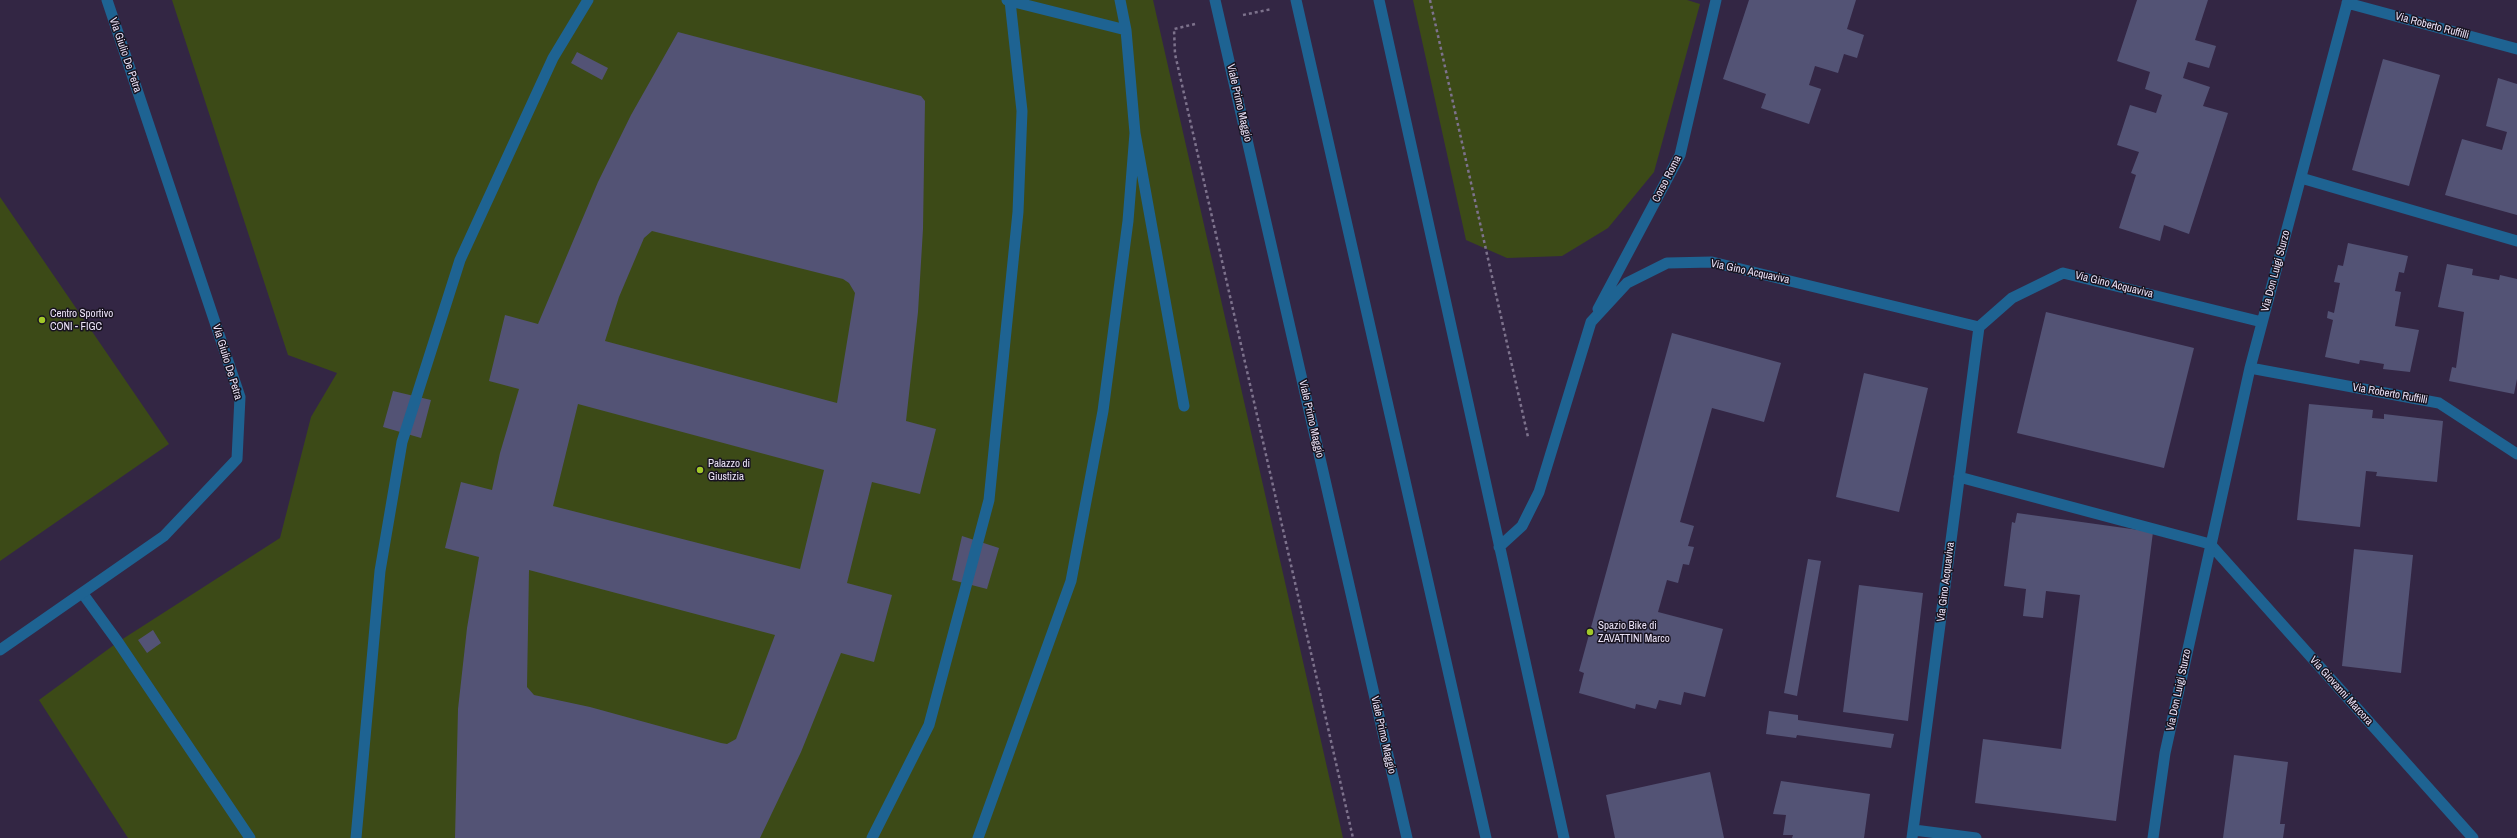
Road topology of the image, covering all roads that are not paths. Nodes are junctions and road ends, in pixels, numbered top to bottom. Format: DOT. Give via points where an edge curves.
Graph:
graph roads {
  1 [pos="107,0"];
  2 [pos="588,0"];
  3 [pos="1120,0"];
  4 [pos="1215,0"];
  5 [pos="1379,0"];
  6 [pos="1716,0"];
  7 [pos="1009,1"];
  8 [pos="2347,1"];
  9 [pos="1296,2"];
  10 [pos="1126,30"];
  11 [pos="2517,49"];
  12 [pos="1135,133"];
  13 [pos="2301,178"];
  14 [pos="2517,241"];
  15 [pos="1591,322"];
  16 [pos="2262,322"];
  17 [pos="1979,326"];
  18 [pos="2250,368"];
  19 [pos="1184,406"];
  20 [pos="2517,454"];
  21 [pos="1959,477"];
  22 [pos="2210,544"];
  23 [pos="1499,547"];
  24 [pos="83,594"];
  25 [pos="0,650"];
  26 [pos="1913,834"];
  27 [pos="250,838"];
  28 [pos="356,838"];
  29 [pos="872,838"];
  30 [pos="978,838"];
  31 [pos="1407,838"];
  32 [pos="1486,838"];
  33 [pos="1564,838"];
  34 [pos="1976,838"];
  35 [pos="2153,838"];
  36 [pos="2473,838"];
  1 -- 24 [label="street, Via Giulio De Petra" via="240,397 240,413 237,459 164,536"];
  2 -- 28 [label="street" via="553,58 460,260 402,442 380,571"];
  3 -- 10 [label="street"];
  4 -- 31 [label="street, Viale Primo Maggio"];
  5 -- 23 [label="street"];
  6 -- 15 [label="street, Corso Roma" via="1680,155"];
  7 -- 10 [label="street"];
  7 -- 29 [label="street" via="1022,111 1018,212 990,500 929,725"];
  8 -- 11 [label="street, Via Roberto Ruffilli"];
  8 -- 13 [label="street, Via Don Luigi Sturzo"];
  9 -- 32 [label="street"];
  10 -- 12 [label="street"];
  12 -- 19 [label="street"];
  12 -- 30 [label="street" via="1128,221 1103,411 1071,581"];
  13 -- 14 [label="street"];
  13 -- 16 [label="street, Via Don Luigi Sturzo"];
  15 -- 17 [label="street, Via Gino Acquaviva" via="1627,283 1667,263 1712,262"];
  15 -- 23 [label="street, Via Gino Acquaviva" via="1539,492 1522,526"];
  16 -- 17 [label="street, Via Gino Acquaviva" via="2064,273 2012,298"];
  16 -- 18 [label="street, Via Don Luigi Sturzo"];
  17 -- 21 [label="street, Via Gino Acquaviva"];
  18 -- 20 [label="street, Via Roberto Ruffilli" via="2439,403"];
  18 -- 22 [label="street, Via Don Luigi Sturzo"];
  21 -- 22 [label="street"];
  21 -- 26 [label="street, Via Gino Acquaviva"];
  22 -- 35 [label="street, Via Don Luigi Sturzo" via="2165,753"];
  22 -- 36 [label="street, Via Giovanni Marcora"];
  23 -- 33 [label="street"];
  24 -- 25 [label="street, Via Giulio De Petra"];
  24 -- 27 [label="street"];
  26 -- 34 [label="street"];
}
